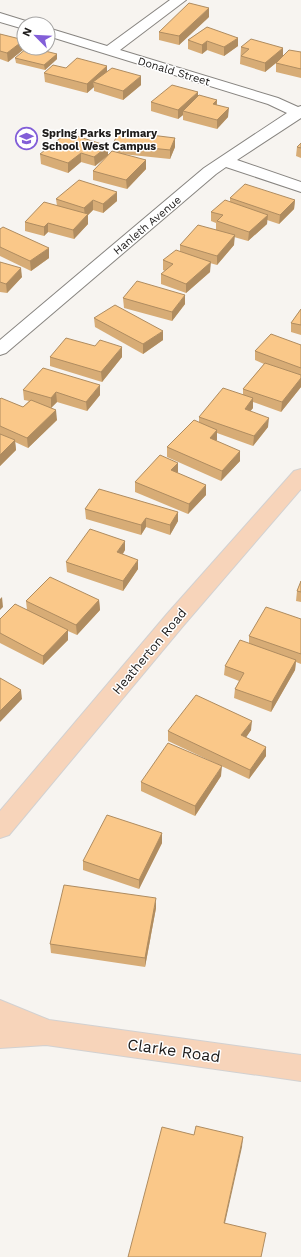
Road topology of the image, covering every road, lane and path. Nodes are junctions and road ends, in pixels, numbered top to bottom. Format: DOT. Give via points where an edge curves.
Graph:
graph roads {
  1 [pos="179,0"];
  2 [pos="0,17"];
  3 [pos="16,22"];
  4 [pos="56,35"];
  5 [pos="108,51"];
  6 [pos="300,112"];
  7 [pos="223,162"];
  8 [pos="301,187"];
  9 [pos="0,349"];
  10 [pos="300,480"];
  11 [pos="0,828"];
  12 [pos="0,1012"];
  13 [pos="46,1032"];
  14 [pos="0,1035"];
  15 [pos="301,1068"];
  1 -- 5 [label="street"];
  2 -- 3 [label="street"];
  4 -- 5 [label="street, Donald Street"];
  5 -- 6 [label="street, Donald Street" via="273,101"];
  6 -- 7 [label="street, Hanleth Avenue"];
  7 -- 8 [label="street"];
  7 -- 9 [label="street, Hanleth Avenue"];
  10 -- 11 [label="main road, Heatherton Road" via="175,620"];
  12 -- 13 [label="main road, Clarke Road"];
  13 -- 14 [label="main road, Clarke Road"];
  13 -- 15 [label="main road, Clarke Road"];
}
